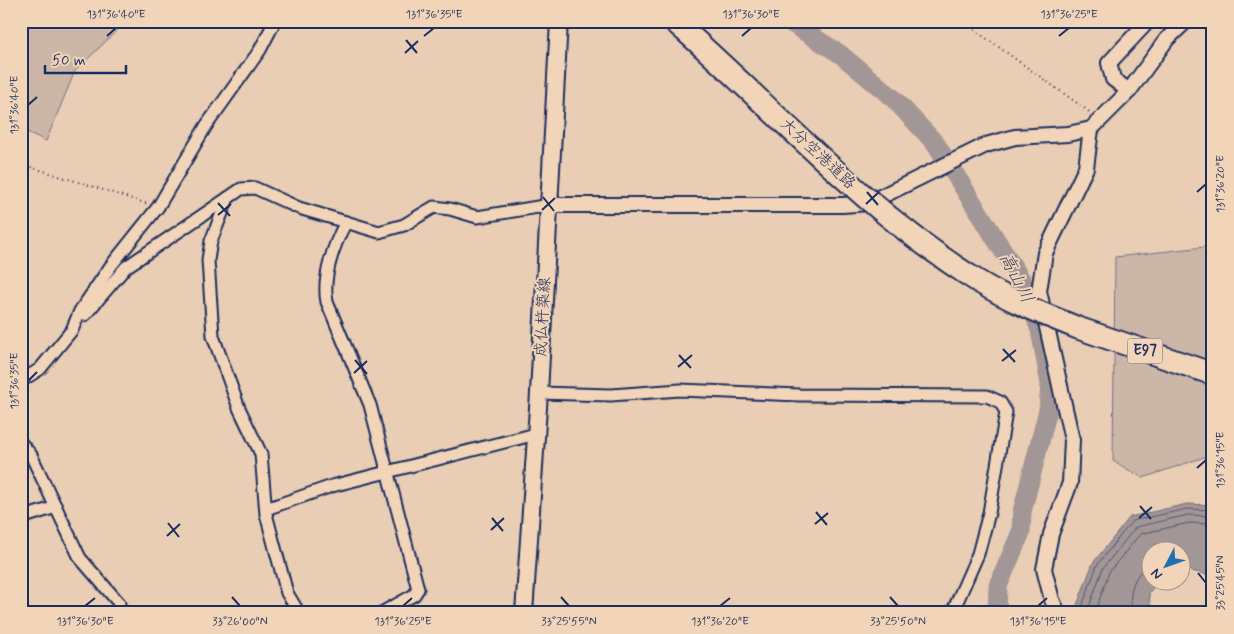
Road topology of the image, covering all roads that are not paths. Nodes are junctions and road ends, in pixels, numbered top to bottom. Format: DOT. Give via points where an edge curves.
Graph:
graph roads {
  1 [pos="275,21"];
  2 [pos="559,21"];
  3 [pos="674,21"];
  4 [pos="1148,21"];
  5 [pos="1186,21"];
  6 [pos="1129,91"];
  7 [pos="1091,129"];
  8 [pos="228,198"];
  9 [pos="550,205"];
  10 [pos="346,222"];
  11 [pos="1078,328"];
  12 [pos="72,330"];
  13 [pos="1213,366"];
  14 [pos="1213,374"];
  15 [pos="22,380"];
  16 [pos="539,393"];
  17 [pos="536,434"];
  18 [pos="21,443"];
  19 [pos="388,471"];
  20 [pos="56,507"];
  21 [pos="266,509"];
  22 [pos="21,518"];
  23 [pos="118,613"];
  24 [pos="299,613"];
  25 [pos="380,613"];
  26 [pos="524,613"];
  27 [pos="952,613"];
  28 [pos="1058,613"];
  1 -- 12 [label="street" via="260,50 206,126 158,207 110,267 80,311"];
  2 -- 9 [label="main road, 成仏杵築線"];
  3 -- 11 [label="highway, 大分空港道路 / E97, bridge" via="858,191 938,255 1024,306"];
  4 -- 6 [label="street" via="1109,63 1113,79"];
  5 -- 6 [label="street" via="1167,40"];
  6 -- 7 [label="street"];
  7 -- 9 [label="street" via="1015,138 986,145 868,203"];
  7 -- 28 [label="street" via="1086,168 1045,253 1039,291 1072,440 1070,483 1051,534 1044,569"];
  8 -- 10 [label="street" via="241,189 255,188 300,208"];
  8 -- 12 [label="street" via="126,267"];
  8 -- 21 [label="street" via="211,241 208,260 213,336 239,408 261,454"];
  9 -- 10 [label="street" via="477,217 434,207 404,225 379,232"];
  9 -- 16 [label="main road, 成仏杵築線"];
  10 -- 19 [label="street" via="338,237 325,290 327,302 370,405"];
  11 -- 13 [label="highway, 大分空港道路 / E97"];
  11 -- 14 [label="highway, 大分空港道路 / E97"];
  12 -- 15 [label="street" via="40,369"];
  16 -- 17 [label="main road, 成仏杵築線"];
  16 -- 27 [label="street" via="611,395 680,390 799,395 987,396 1000,402 1006,412 989,513 978,554"];
  17 -- 19 [label="street"];
  17 -- 26 [label="main road, 成仏杵築線"];
  18 -- 20 [label="street" via="31,455"];
  19 -- 21 [label="street"];
  19 -- 25 [label="street" via="418,590"];
  20 -- 22 [label="street"];
  20 -- 23 [label="street" via="80,558 119,603"];
  21 -- 24 [label="street" via="287,593"];
}
